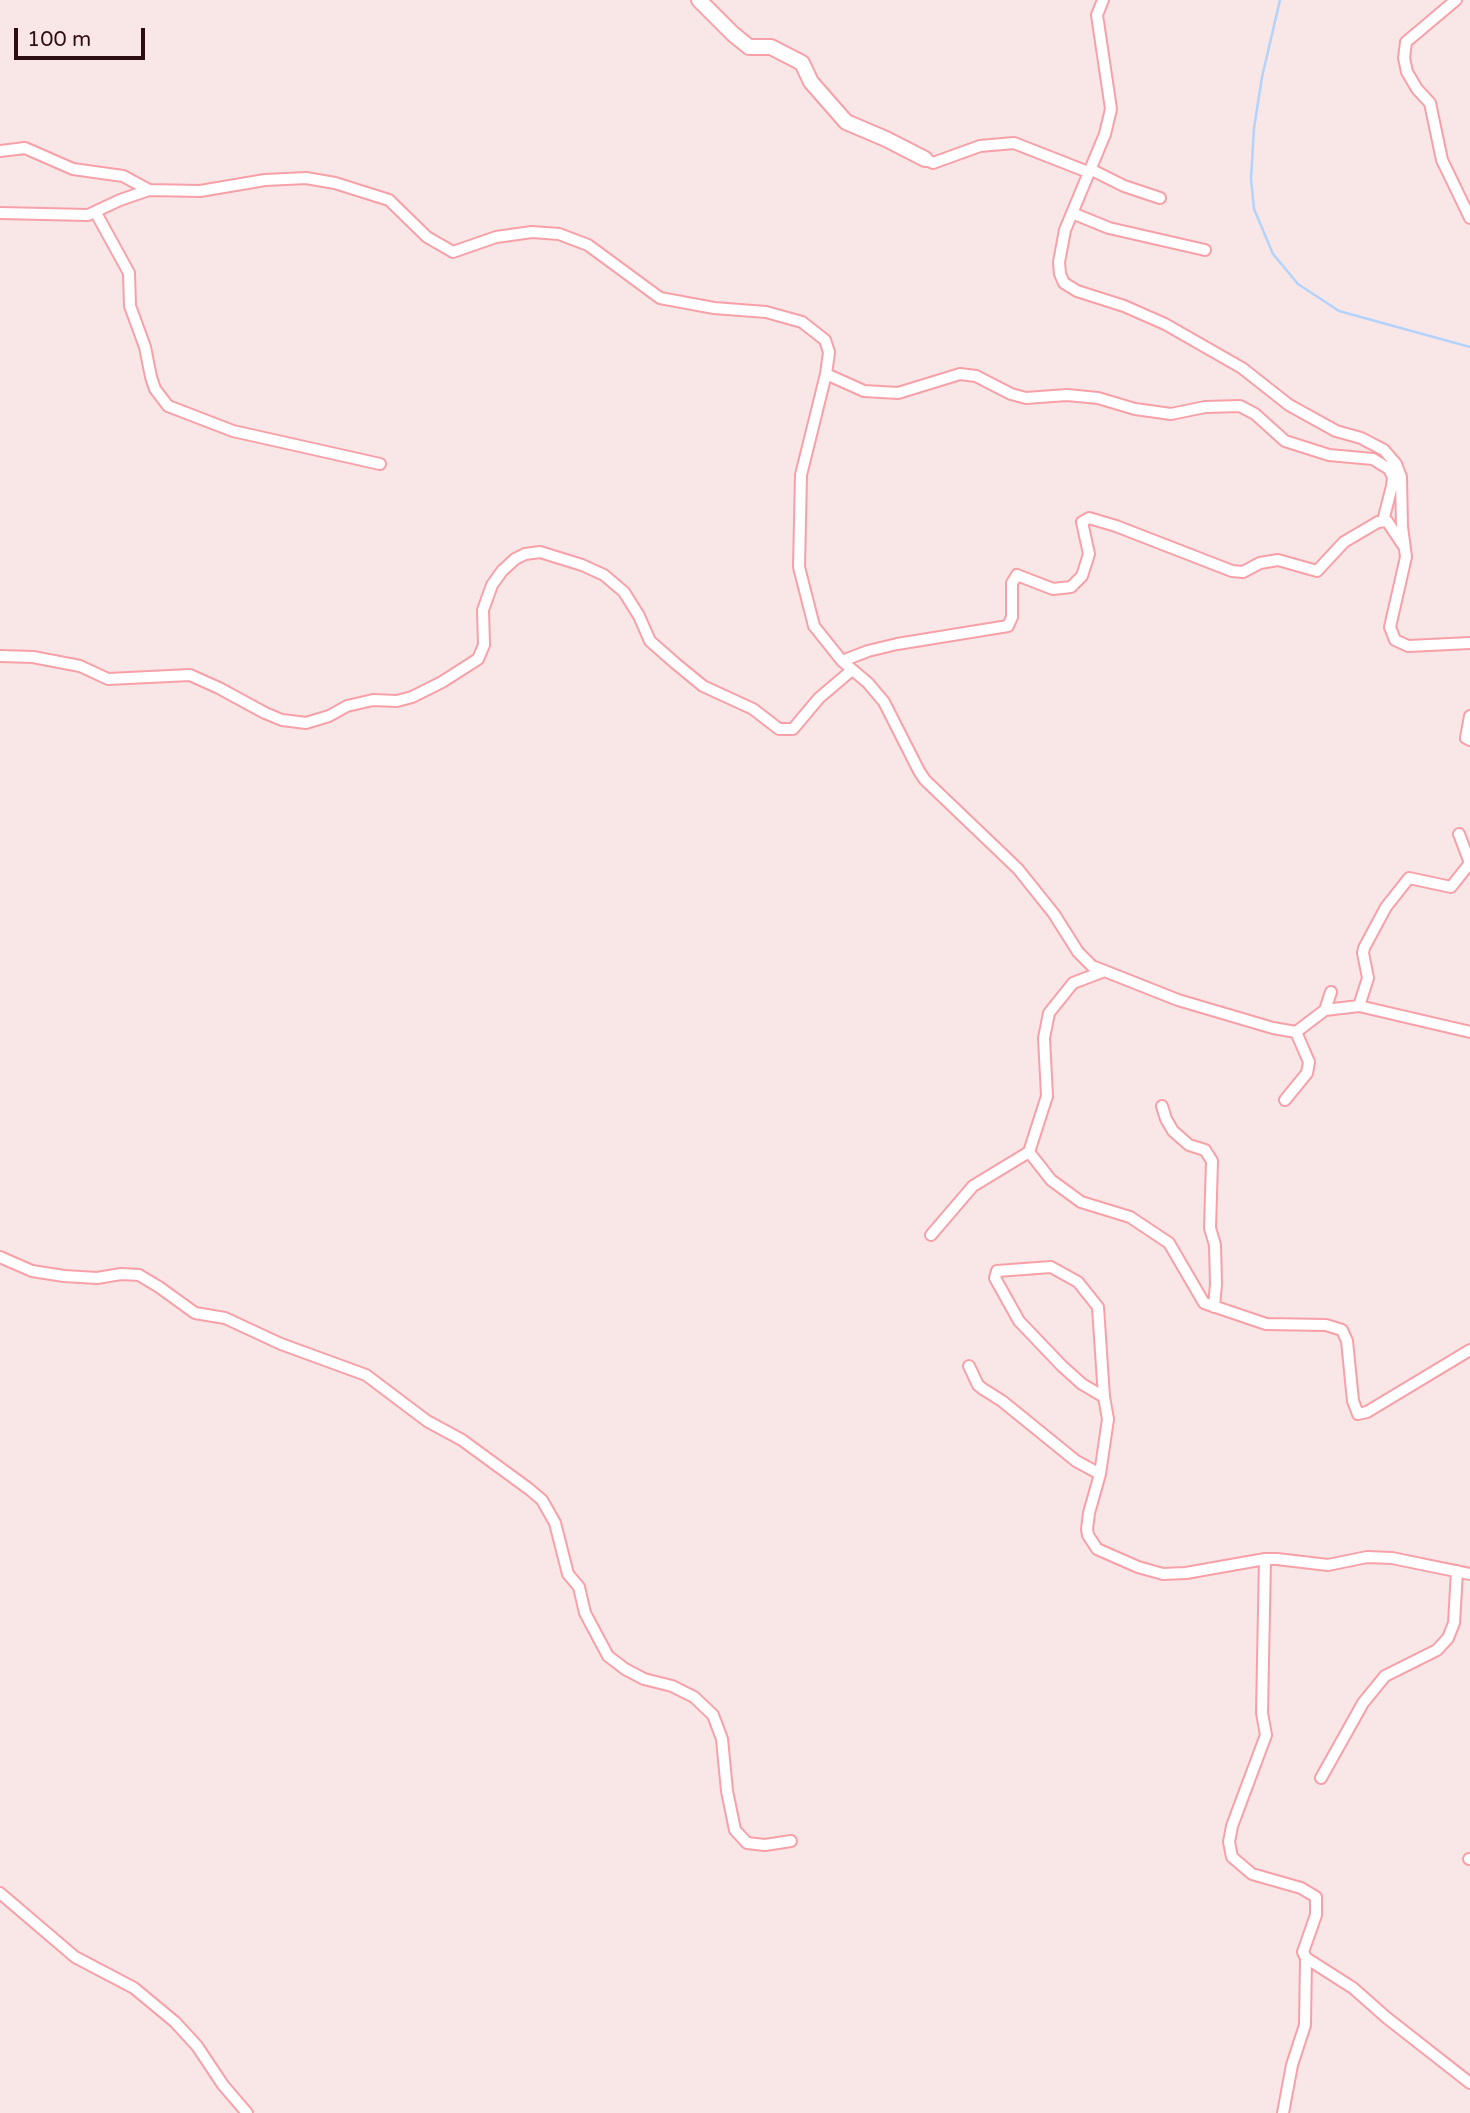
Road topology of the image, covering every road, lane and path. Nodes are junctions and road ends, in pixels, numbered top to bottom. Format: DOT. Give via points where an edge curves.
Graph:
graph roads {
  1 [pos="699,0"];
  2 [pos="1103,0"];
  3 [pos="1456,0"];
  4 [pos="0,151"];
  5 [pos="925,159"];
  6 [pos="1089,170"];
  7 [pos="149,190"];
  8 [pos="1160,198"];
  9 [pos="96,212"];
  10 [pos="0,213"];
  11 [pos="1072,213"];
  12 [pos="1470,218"];
  13 [pos="1205,250"];
  14 [pos="826,374"];
  15 [pos="380,464"];
  16 [pos="1383,521"];
  17 [pos="1405,549"];
  18 [pos="1470,643"];
  19 [pos="0,656"];
  20 [pos="842,661"];
  21 [pos="852,670"];
  22 [pos="1470,716"];
  23 [pos="1470,740"];
  24 [pos="1459,834"];
  25 [pos="1470,863"];
  26 [pos="1102,972"];
  27 [pos="1331,992"];
  28 [pos="1359,1006"];
  29 [pos="1325,1010"];
  30 [pos="1296,1032"];
  31 [pos="1470,1032"];
  32 [pos="1285,1100"];
  33 [pos="1162,1106"];
  34 [pos="1029,1152"];
  35 [pos="931,1235"];
  36 [pos="0,1257"];
  37 [pos="1214,1307"];
  38 [pos="1470,1349"];
  39 [pos="970,1366"];
  40 [pos="1104,1397"];
  41 [pos="1100,1474"];
  42 [pos="1265,1559"];
  43 [pos="1457,1571"];
  44 [pos="1470,1574"];
  45 [pos="1321,1778"];
  46 [pos="791,1841"];
  47 [pos="0,1893"];
  48 [pos="1306,1958"];
  49 [pos="1470,2083"];
  50 [pos="247,2113"];
  51 [pos="1283,2113"];
  1 -- 5 [label="street" via="749,47 771,47 802,63 811,82 846,122"];
  2 -- 6 [label="street" via="1097,15 1111,109"];
  3 -- 12 [label="street" via="1406,42 1404,58 1412,80 1430,103 1442,160"];
  4 -- 7 [label="street" via="25,148 73,169 123,176"];
  5 -- 6 [label="street" via="933,163 979,146 1014,143"];
  6 -- 8 [label="street"];
  6 -- 11 [label="street"];
  7 -- 9 [label="street"];
  7 -- 14 [label="street" via="200,191 306,178 335,183 389,200 427,237 453,252 496,237 559,234 588,245 660,298 701,307 766,312 803,322 825,340 829,352"];
  9 -- 10 [label="street"];
  9 -- 15 [label="street" via="129,273 130,306 150,377 168,405 233,431"];
  11 -- 13 [label="street" via="1109,228"];
  11 -- 17 [label="street" via="1059,262 1064,283 1178,331 1242,368 1289,405 1384,450 1401,477"];
  14 -- 16 [label="street" via="864,391 898,393 960,374 976,376 1026,398 1098,398 1171,414 1240,406 1285,441 1329,455 1373,459 1389,469 1392,486"];
  14 -- 20 [label="street" via="801,475 799,567 814,626"];
  16 -- 17 [label="street"];
  16 -- 20 [label="street" via="1344,541 1317,570 1278,560 1243,572 1089,518 1082,522 1089,554 1082,576 1071,587 1053,589 1017,575 1012,583 1008,626 868,650"];
  17 -- 18 [label="street" via="1390,627 1395,640 1408,646"];
  19 -- 21 [label="street" via="80,666 108,679 190,675 265,713 306,723 347,706 412,697 478,659 484,645 483,610 492,585 515,559 540,552 604,575 624,592 650,641 666,656 702,686 753,709 779,729 793,729 819,698"];
  20 -- 21 [label="street"];
  21 -- 26 [label="street" via="884,702 925,780 999,849 1054,914 1078,951"];
  22 -- 23 [label="street" via="1466,738"];
  24 -- 25 [label="street"];
  25 -- 28 [label="street" via="1451,887 1409,878 1386,907 1364,947 1368,978"];
  26 -- 30 [label="street" via="1178,1000"];
  26 -- 34 [label="street" via="1073,983 1049,1013 1044,1038 1047,1096"];
  27 -- 29 [label="street"];
  28 -- 29 [label="street"];
  28 -- 31 [label="street"];
  29 -- 30 [label="street"];
  30 -- 32 [label="street" via="1309,1062 1307,1073"];
  33 -- 37 [label="street" via="1173,1131 1189,1145 1205,1150 1212,1161"];
  34 -- 35 [label="street" via="973,1186"];
  34 -- 37 [label="street" via="1051,1181 1081,1202 1130,1217 1170,1243 1198,1295"];
  36 -- 46 [label="street" via="54,1275 139,1275 195,1313 225,1318 281,1345 366,1375 529,1489 542,1500 555,1523 568,1574 579,1587 585,1614 608,1656 645,1679 694,1697 713,1715 722,1739 735,1830 747,1843"];
  37 -- 38 [label="street" via="1266,1324 1326,1325 1342,1330 1348,1341 1358,1414"];
  39 -- 41 [label="street" via="978,1385 1076,1461"];
  40 -- 40 [label="street" via="1098,1307 1077,1282 1051,1267 997,1271 995,1278 1019,1321 1082,1384"];
  40 -- 41 [label="street" via="1108,1419"];
  41 -- 42 [label="street" via="1087,1529 1097,1549 1163,1574"];
  42 -- 43 [label="street" via="1328,1565 1367,1556"];
  42 -- 48 [label="street" via="1262,1713 1266,1735 1229,1842 1232,1857 1252,1874 1301,1888 1316,1898 1316,1915 1303,1952"];
  43 -- 44 [label="street"];
  43 -- 45 [label="street" via="1454,1623 1448,1638 1437,1650 1385,1676 1363,1703"];
  47 -- 50 [label="street" via="75,1957 134,1988 175,2022"];
  48 -- 49 [label="street" via="1353,1988"];
  48 -- 51 [label="street" via="1305,2025"];
}
